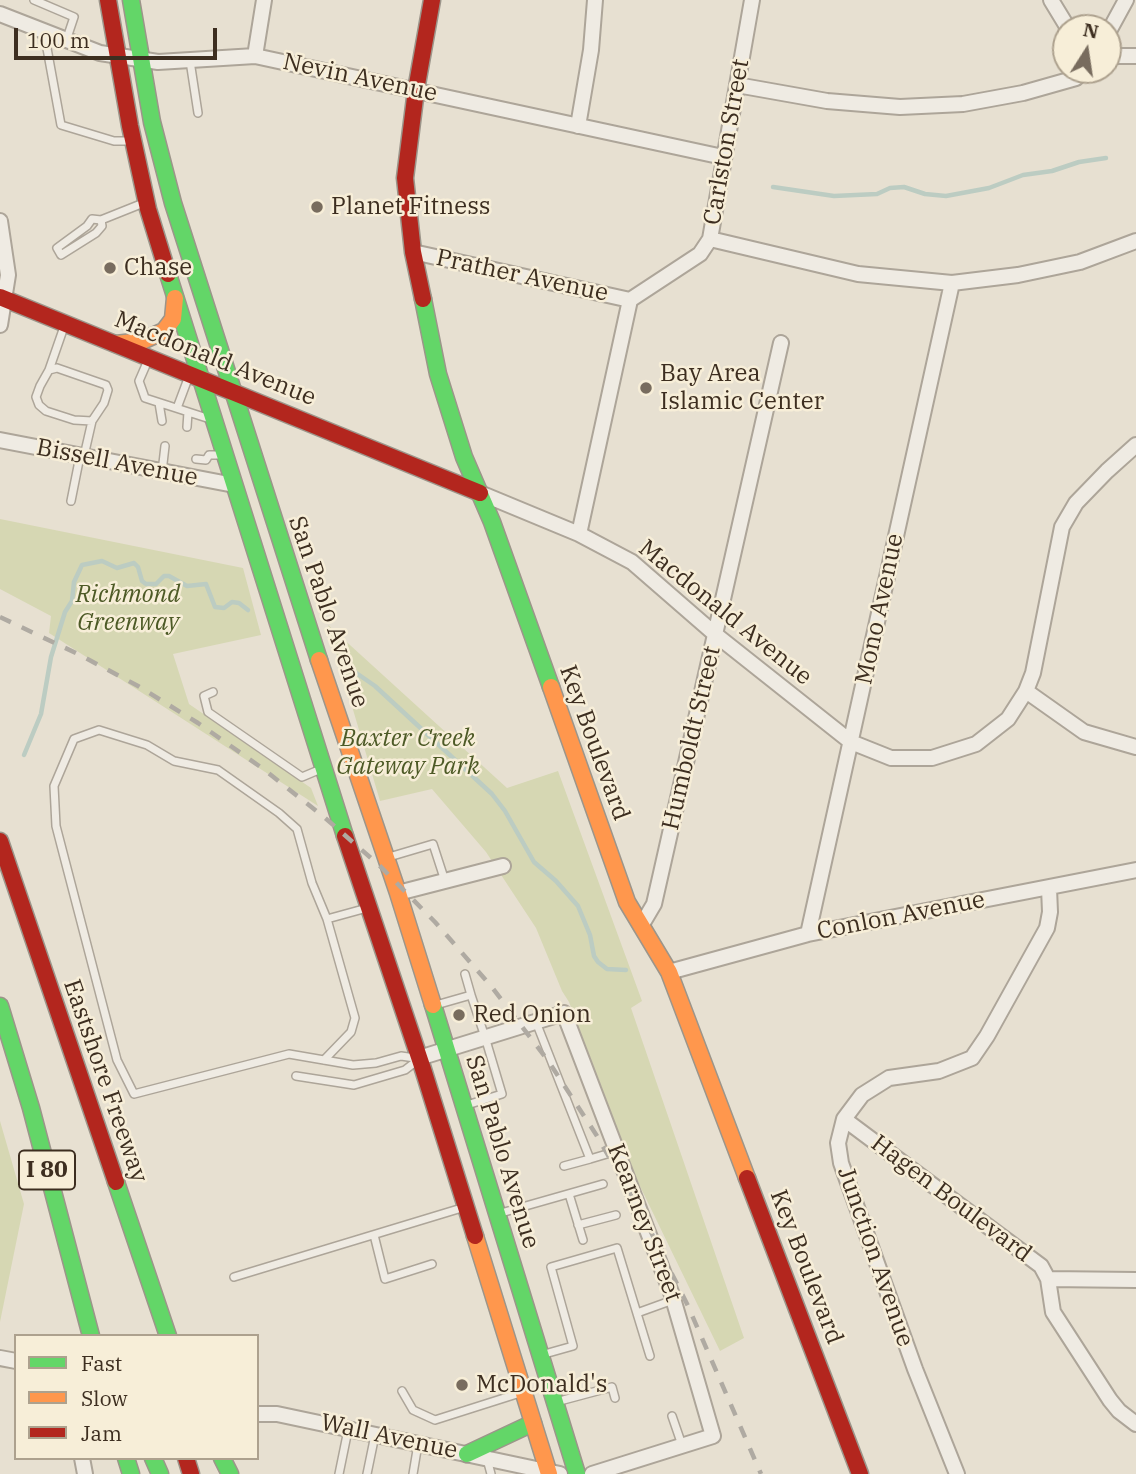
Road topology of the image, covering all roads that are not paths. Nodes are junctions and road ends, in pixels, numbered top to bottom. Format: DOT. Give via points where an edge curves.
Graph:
graph roads {
  1 [pos="34,0"];
  2 [pos="108,0"];
  3 [pos="131,0"];
  4 [pos="264,0"];
  5 [pos="432,0"];
  6 [pos="595,0"];
  7 [pos="752,0"];
  8 [pos="0,14"];
  9 [pos="44,32"];
  10 [pos="66,41"];
  11 [pos="116,56"];
  12 [pos="255,56"];
  13 [pos="141,60"];
  14 [pos="190,61"];
  15 [pos="1055,84"];
  16 [pos="737,85"];
  17 [pos="416,90"];
  18 [pos="198,113"];
  19 [pos="578,126"];
  20 [pos="133,141"];
  21 [pos="723,157"];
  22 [pos="146,202"];
  23 [pos="101,220"];
  24 [pos="0,221"];
  25 [pos="710,239"];
  26 [pos="1136,241"];
  27 [pos="413,252"];
  28 [pos="952,283"];
  29 [pos="175,296"];
  30 [pos="3,298"];
  31 [pos="630,300"];
  32 [pos="66,324"];
  33 [pos="0,325"];
  34 [pos="781,343"];
  35 [pos="116,344"];
  36 [pos="149,358"];
  37 [pos="49,370"];
  38 [pos="195,377"];
  39 [pos="231,391"];
  40 [pos="159,403"];
  41 [pos="177,408"];
  42 [pos="188,412"];
  43 [pos="92,421"];
  44 [pos="162,421"];
  45 [pos="214,421"];
  46 [pos="187,427"];
  47 [pos="0,440"];
  48 [pos="1136,445"];
  49 [pos="165,446"];
  50 [pos="224,455"];
  51 [pos="82,457"];
  52 [pos="162,472"];
  53 [pos="195,478"];
  54 [pos="234,485"];
  55 [pos="480,493"];
  56 [pos="71,501"];
  57 [pos="579,534"];
  58 [pos="716,635"];
  59 [pos="1026,691"];
  60 [pos="212,692"];
  61 [pos="851,742"];
  62 [pos="1136,747"];
  63 [pos="323,768"];
  64 [pos="0,841"];
  65 [pos="385,858"];
  66 [pos="503,866"];
  67 [pos="1136,870"];
  68 [pos="445,881"];
  69 [pos="1049,888"];
  70 [pos="398,893"];
  71 [pos="369,907"];
  72 [pos="327,919"];
  73 [pos="641,926"];
  74 [pos="808,934"];
  75 [pos="669,972"];
  76 [pos="465,974"];
  77 [pos="471,995"];
  78 [pos="0,1006"];
  79 [pos="432,1006"];
  80 [pos="536,1022"];
  81 [pos="485,1037"];
  82 [pos="446,1049"];
  83 [pos="419,1058"];
  84 [pos="324,1060"];
  85 [pos="296,1076"];
  86 [pos="464,1106"];
  87 [pos="844,1119"];
  88 [pos="617,1151"];
  89 [pos="590,1159"];
  90 [pos="564,1166"];
  91 [pos="603,1184"];
  92 [pos="569,1194"];
  93 [pos="466,1207"];
  94 [pos="497,1214"];
  95 [pos="615,1214"];
  96 [pos="578,1225"];
  97 [pos="374,1235"];
  98 [pos="583,1240"];
  99 [pos="432,1264"];
  100 [pos="234,1277"];
  101 [pos="1048,1279"];
  102 [pos="1136,1280"];
  103 [pos="674,1300"];
  104 [pos="157,1305"];
  105 [pos="637,1313"];
  106 [pos="90,1334"];
  107 [pos="154,1334"];
  108 [pos="167,1334"];
  109 [pos="540,1355"];
  110 [pos="650,1356"];
  111 [pos="402,1391"];
  112 [pos="523,1392"];
  113 [pos="615,1398"];
  114 [pos="555,1402"];
  115 [pos="259,1414"];
  116 [pos="673,1416"];
  117 [pos="533,1423"];
  118 [pos="1136,1424"];
  119 [pos="348,1429"];
  120 [pos="375,1435"];
  121 [pos="418,1444"];
  122 [pos="683,1446"];
  123 [pos="467,1454"];
  124 [pos="487,1458"];
  125 [pos="552,1473"];
  126 [pos="339,1474"];
  127 [pos="367,1474"];
  128 [pos="414,1474"];
  129 [pos="492,1474"];
  130 [pos="577,1474"];
  131 [pos="592,1474"];
  132 [pos="860,1474"];
  133 [pos="957,1474"];
  1 -- 10 [label="lane" via="74,17"];
  2 -- 11 [label="main road, San Pablo Avenue"];
  3 -- 13 [label="main road, San Pablo Avenue"];
  4 -- 12 [label="street"];
  5 -- 17 [label="main road, Key Boulevard"];
  6 -- 19 [label="street"];
  7 -- 16 [label="street, Carlston Street"];
  8 -- 9 [label="street, Nevin Avenue"];
  9 -- 10 [label="street, Nevin Avenue"];
  9 -- 20 [label="lane" via="61,125 114,141"];
  10 -- 11 [label="street, Nevin Avenue"];
  11 -- 13 [label="street, Nevin Avenue"];
  11 -- 20 [label="main road, San Pablo Avenue"];
  12 -- 14 [label="street, Nevin Avenue"];
  12 -- 17 [label="street, Nevin Avenue"];
  13 -- 14 [label="street, Nevin Avenue"];
  13 -- 39 [label="main road, San Pablo Avenue" via="168,187"];
  14 -- 18 [label="lane"];
  15 -- 16 [label="street" via="963,104 913,107 827,102"];
  16 -- 21 [label="street, Carlston Street"];
  17 -- 19 [label="street, Nevin Avenue"];
  17 -- 27 [label="main road, Key Boulevard" via="405,178"];
  19 -- 21 [label="street, Nevin Avenue"];
  20 -- 22 [label="main road, San Pablo Avenue"];
  21 -- 25 [label="street, Carlston Street"];
  22 -- 23 [label="lane"];
  22 -- 29 [label="main road, San Pablo Avenue"];
  23 -- 23 [label="lane" via="96,233 61,255 57,248 92,219"];
  24 -- 30 [label="street" via="8,275"];
  25 -- 28 [label="street" via="859,274"];
  25 -- 31 [label="street, Carlston Street" via="700,254"];
  26 -- 28 [label="street" via="1080,261"];
  27 -- 31 [label="street, Prather Avenue"];
  27 -- 55 [label="main road, Key Boulevard" via="438,374"];
  28 -- 61 [label="street, Mono Avenue"];
  29 -- 35 [label="main road" via="173,319 164,331 142,341"];
  29 -- 38 [label="main road, San Pablo Avenue"];
  30 -- 32 [label="main road, Macdonald Avenue"];
  30 -- 33 [label="street"];
  31 -- 57 [label="street"];
  32 -- 35 [label="main road, Macdonald Avenue"];
  32 -- 37 [label="lane"];
  34 -- 58 [label="street, Humboldt Street"];
  35 -- 36 [label="main road, Macdonald Avenue"];
  36 -- 38 [label="main road, Macdonald Avenue"];
  36 -- 40 [label="lane" via="139,381 145,398"];
  37 -- 43 [label="lane" via="36,397 39,405 74,420"];
  37 -- 43 [label="lane" via="57,368 106,385 104,402"];
  38 -- 39 [label="main road, Macdonald Avenue"];
  38 -- 41 [label="lane"];
  38 -- 45 [label="main road, San Pablo Avenue"];
  39 -- 55 [label="main road, Macdonald Avenue"];
  39 -- 65 [label="main road, San Pablo Avenue"];
  40 -- 41 [label="lane"];
  40 -- 44 [label="lane"];
  41 -- 42 [label="lane"];
  42 -- 45 [label="lane"];
  42 -- 46 [label="lane"];
  43 -- 51 [label="lane"];
  45 -- 50 [label="main road, San Pablo Avenue"];
  47 -- 51 [label="street, Bissell Avenue"];
  48 -- 59 [label="street, Macdonald Avenue" via="1076,503 1062,527"];
  49 -- 52 [label="lane"];
  50 -- 53 [label="lane" via="209,455 206,460 196,456"];
  50 -- 54 [label="main road, San Pablo Avenue"];
  51 -- 52 [label="street, Bissell Avenue"];
  51 -- 56 [label="lane"];
  52 -- 53 [label="street, Bissell Avenue"];
  53 -- 54 [label="street, Bissell Avenue"];
  54 -- 63 [label="main road, San Pablo Avenue"];
  55 -- 57 [label="street, Macdonald Avenue"];
  55 -- 73 [label="main road, Key Boulevard" via="627,902"];
  57 -- 58 [label="street, Macdonald Avenue" via="632,562"];
  58 -- 61 [label="street, Macdonald Avenue"];
  58 -- 73 [label="street, Humboldt Street" via="654,904"];
  59 -- 61 [label="street, Macdonald Avenue" via="1008,719 976,744 932,758 891,758"];
  59 -- 62 [label="street" via="1084,732"];
  60 -- 63 [label="lane" via="204,696 208,712 302,777"];
  61 -- 74 [label="street, Mono Avenue"];
  63 -- 71 [label="main road, San Pablo Avenue"];
  64 -- 104 [label="main road, Eastshore Freeway / I 80"];
  65 -- 68 [label="lane" via="433,844"];
  65 -- 70 [label="main road, San Pablo Avenue"];
  66 -- 68 [label="street"];
  67 -- 69 [label="street, Conlon Avenue"];
  68 -- 70 [label="street"];
  69 -- 74 [label="street, Conlon Avenue"];
  69 -- 87 [label="street" via="1047,928 972,1058 939,1072 889,1078 862,1095"];
  70 -- 79 [label="main road, San Pablo Avenue"];
  71 -- 72 [label="lane"];
  71 -- 83 [label="main road, San Pablo Avenue"];
  72 -- 84 [label="lane" via="355,1018 351,1032"];
  72 -- 84 [label="lane" via="297,829 279,813 218,770 174,761 147,745 99,730 74,739 54,786 56,826 117,1060 134,1094 289,1054"];
  73 -- 75 [label="main road, Key Boulevard"];
  74 -- 75 [label="street, Conlon Avenue"];
  75 -- 132 [label="main road, Key Boulevard"];
  76 -- 77 [label="lane"];
  77 -- 79 [label="lane"];
  77 -- 81 [label="lane"];
  78 -- 106 [label="main road, I 80"];
  79 -- 82 [label="main road, San Pablo Avenue"];
  80 -- 81 [label="street"];
  80 -- 88 [label="street, Kearney Street" via="564,1013"];
  80 -- 89 [label="lane"];
  81 -- 82 [label="street"];
  81 -- 86 [label="lane" via="502,1094"];
  82 -- 83 [label="street"];
  82 -- 86 [label="main road, San Pablo Avenue"];
  83 -- 84 [label="lane" via="401,1056 353,1065"];
  83 -- 85 [label="lane" via="405,1070 354,1084"];
  83 -- 93 [label="main road, San Pablo Avenue"];
  86 -- 94 [label="main road, San Pablo Avenue"];
  87 -- 101 [label="street, Hagen Boulevard" via="1041,1266"];
  87 -- 133 [label="street, Junction Avenue" via="838,1143 841,1163"];
  88 -- 89 [label="lane"];
  88 -- 103 [label="street, Kearney Street"];
  89 -- 90 [label="lane"];
  91 -- 92 [label="lane"];
  92 -- 94 [label="lane"];
  92 -- 96 [label="lane"];
  93 -- 97 [label="lane"];
  93 -- 112 [label="main road, San Pablo Avenue"];
  94 -- 109 [label="main road, San Pablo Avenue"];
  95 -- 96 [label="lane"];
  96 -- 98 [label="lane"];
  97 -- 99 [label="lane" via="385,1279"];
  97 -- 100 [label="lane"];
  101 -- 102 [label="street"];
  101 -- 118 [label="street, Hagen Boulevard" via="1053,1312 1110,1400"];
  103 -- 105 [label="lane"];
  103 -- 122 [label="street, Kearney Street" via="713,1436"];
  104 -- 107 [label="main road"];
  104 -- 108 [label="main road, Eastshore Freeway / I 80"];
  105 -- 109 [label="lane" via="617,1248 551,1267 573,1346"];
  105 -- 110 [label="lane"];
  109 -- 114 [label="main road, San Pablo Avenue"];
  111 -- 112 [label="lane" via="412,1410 435,1420"];
  112 -- 117 [label="main road, San Pablo Avenue"];
  113 -- 114 [label="lane" via="612,1387"];
  114 -- 130 [label="main road, San Pablo Avenue"];
  115 -- 119 [label="street, Wall Avenue"];
  116 -- 122 [label="lane"];
  117 -- 123 [label="main road"];
  117 -- 125 [label="main road, San Pablo Avenue"];
  119 -- 120 [label="street, Wall Avenue"];
  119 -- 126 [label="lane"];
  120 -- 121 [label="street, Wall Avenue"];
  120 -- 127 [label="lane"];
  121 -- 123 [label="street, Wall Avenue"];
  121 -- 128 [label="lane"];
  122 -- 131 [label="street"];
  123 -- 124 [label="street, Wall Avenue"];
  124 -- 125 [label="street, Wall Avenue"];
  124 -- 129 [label="lane"];
}
